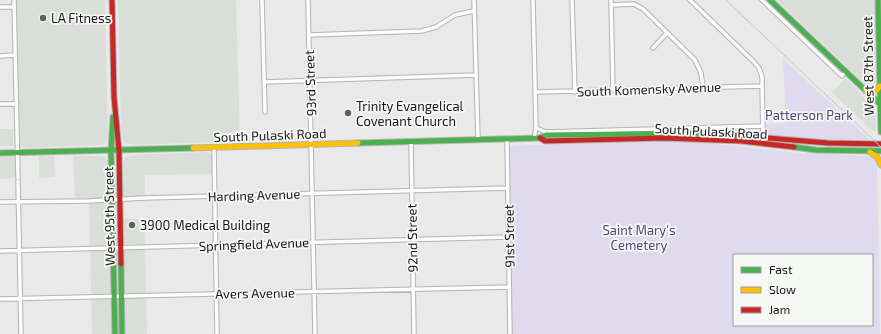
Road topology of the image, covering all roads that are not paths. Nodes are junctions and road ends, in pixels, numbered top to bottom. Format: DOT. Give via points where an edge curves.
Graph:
graph roads {
  1 [pos="14,0"];
  2 [pos="112,0"];
  3 [pos="262,0"];
  4 [pos="308,0"];
  5 [pos="474,0"];
  6 [pos="533,0"];
  7 [pos="572,0"];
  8 [pos="690,0"];
  9 [pos="762,0"];
  10 [pos="770,0"];
  11 [pos="878,0"];
  12 [pos="611,2"];
  13 [pos="0,7"];
  14 [pos="14,7"];
  15 [pos="474,11"];
  16 [pos="667,33"];
  17 [pos="309,35"];
  18 [pos="653,48"];
  19 [pos="880,50"];
  20 [pos="15,55"];
  21 [pos="0,56"];
  22 [pos="846,71"];
  23 [pos="476,76"];
  24 [pos="310,81"];
  25 [pos="264,82"];
  26 [pos="762,86"];
  27 [pos="880,86"];
  28 [pos="703,88"];
  29 [pos="613,90"];
  30 [pos="866,91"];
  31 [pos="536,92"];
  32 [pos="575,92"];
  33 [pos="114,97"];
  34 [pos="0,104"];
  35 [pos="17,104"];
  36 [pos="881,105"];
  37 [pos="265,112"];
  38 [pos="763,126"];
  39 [pos="536,128"];
  40 [pos="881,132"];
  41 [pos="763,137"];
  42 [pos="507,138"];
  43 [pos="534,138"];
  44 [pos="540,138"];
  45 [pos="478,139"];
  46 [pos="411,141"];
  47 [pos="763,144"];
  48 [pos="881,144"];
  49 [pos="312,145"];
  50 [pos="214,148"];
  51 [pos="112,151"];
  52 [pos="119,151"];
  53 [pos="867,151"];
  54 [pos="881,151"];
  55 [pos="0,153"];
  56 [pos="18,153"];
  57 [pos="881,165"];
  58 [pos="508,188"];
  59 [pos="412,191"];
  60 [pos="313,194"];
  61 [pos="215,196"];
  62 [pos="112,199"];
  63 [pos="120,199"];
  64 [pos="0,202"];
  65 [pos="19,202"];
  66 [pos="508,237"];
  67 [pos="412,240"];
  68 [pos="314,243"];
  69 [pos="216,245"];
  70 [pos="113,248"];
  71 [pos="120,248"];
  72 [pos="0,251"];
  73 [pos="20,251"];
  74 [pos="510,287"];
  75 [pos="413,289"];
  76 [pos="315,292"];
  77 [pos="216,294"];
  78 [pos="121,296"];
  79 [pos="114,297"];
  80 [pos="0,299"];
  81 [pos="20,299"];
  82 [pos="21,334"];
  83 [pos="115,334"];
  84 [pos="122,334"];
  85 [pos="217,334"];
  86 [pos="315,334"];
  87 [pos="414,334"];
  88 [pos="510,334"];
  1 -- 14 [label="street"];
  2 -- 33 [label="main road, West 95th Street"];
  3 -- 25 [label="street"];
  4 -- 17 [label="street, 93rd Street"];
  5 -- 15 [label="street"];
  6 -- 31 [label="street"];
  7 -- 32 [label="street"];
  8 -- 26 [label="street" via="757,64 761,72"];
  9 -- 22 [label="street" via="842,76"];
  10 -- 22 [label="main road"];
  11 -- 19 [label="main road, West 87th Street"];
  12 -- 16 [label="street" via="637,5"];
  12 -- 29 [label="street"];
  13 -- 14 [label="street"];
  14 -- 20 [label="street"];
  15 -- 17 [label="street" via="455,14 436,27 422,32"];
  15 -- 23 [label="street"];
  16 -- 18 [label="street"];
  16 -- 28 [label="street" via="697,64"];
  17 -- 24 [label="street, 93rd Street"];
  19 -- 27 [label="main road, West 87th Street"];
  20 -- 21 [label="street"];
  20 -- 35 [label="street"];
  22 -- 30 [label="main road"];
  23 -- 24 [label="street"];
  23 -- 45 [label="street"];
  24 -- 25 [label="street"];
  24 -- 49 [label="street, 93rd Street"];
  25 -- 37 [label="street"];
  26 -- 28 [label="street, South Komensky Avenue"];
  26 -- 38 [label="street"];
  27 -- 30 [label="main road" via="876,91"];
  27 -- 36 [label="main road, West 87th Street"];
  28 -- 29 [label="street, South Komensky Avenue"];
  29 -- 32 [label="street, South Komensky Avenue"];
  30 -- 36 [label="main road"];
  31 -- 32 [label="street, South Komensky Avenue"];
  31 -- 39 [label="street"];
  33 -- 51 [label="main road, West 95th Street"];
  33 -- 52 [label="main road, West 95th Street"];
  34 -- 35 [label="street"];
  35 -- 56 [label="street"];
  36 -- 40 [label="main road, West 87th Street"];
  38 -- 39 [label="street" via="546,132"];
  38 -- 41 [label="street"];
  39 -- 43 [label="street"];
  39 -- 44 [label="street"];
  41 -- 44 [label="main road, South Pulaski Road" via="682,133 546,135"];
  41 -- 47 [label="street"];
  41 -- 48 [label="main road, South Pulaski Road" via="828,143"];
  42 -- 43 [label="main road, South Pulaski Road"];
  42 -- 45 [label="main road, South Pulaski Road"];
  42 -- 58 [label="street, 91st Street"];
  43 -- 44 [label="main road, South Pulaski Road"];
  44 -- 47 [label="main road, South Pulaski Road" via="545,141 664,138"];
  45 -- 46 [label="main road, South Pulaski Road"];
  46 -- 49 [label="main road, South Pulaski Road"];
  46 -- 59 [label="street, 92nd Street"];
  47 -- 53 [label="main road, South Pulaski Road" via="816,150"];
  49 -- 50 [label="main road, South Pulaski Road"];
  49 -- 60 [label="street, 93rd Street"];
  50 -- 52 [label="main road, South Pulaski Road"];
  50 -- 61 [label="street"];
  51 -- 52 [label="main road, South Pulaski Road"];
  51 -- 56 [label="main road, South Pulaski Road"];
  51 -- 62 [label="main road, West 95th Street"];
  52 -- 63 [label="main road, West 95th Street"];
  53 -- 54 [label="main road, South Pulaski Road"];
  53 -- 57 [label="main road" via="876,155"];
  55 -- 56 [label="main road, South Pulaski Road"];
  56 -- 65 [label="street"];
  58 -- 59 [label="street, Harding Avenue"];
  58 -- 66 [label="street, 91st Street"];
  59 -- 60 [label="street, Harding Avenue"];
  59 -- 67 [label="street, 92nd Street"];
  60 -- 61 [label="street, Harding Avenue"];
  60 -- 68 [label="street, 93rd Street"];
  61 -- 63 [label="street, Harding Avenue"];
  61 -- 69 [label="street"];
  62 -- 63 [label="street, Harding Avenue"];
  62 -- 65 [label="street, Harding Avenue"];
  62 -- 70 [label="main road, West 95th Street"];
  63 -- 71 [label="main road, West 95th Street"];
  64 -- 65 [label="street, Harding Avenue"];
  65 -- 73 [label="street"];
  66 -- 67 [label="street, Springfield Avenue"];
  66 -- 74 [label="street, 91st Street"];
  67 -- 68 [label="street, Springfield Avenue"];
  67 -- 75 [label="street, 92nd Street"];
  68 -- 69 [label="street, Springfield Avenue"];
  68 -- 76 [label="street, 93rd Street"];
  69 -- 71 [label="street, Springfield Avenue"];
  69 -- 77 [label="street"];
  70 -- 71 [label="street, Springfield Avenue"];
  70 -- 73 [label="street, Springfield Avenue"];
  70 -- 79 [label="main road, West 95th Street"];
  71 -- 78 [label="main road, West 95th Street"];
  72 -- 73 [label="street, Springfield Avenue"];
  73 -- 81 [label="street"];
  74 -- 75 [label="street, Avers Avenue"];
  74 -- 88 [label="street, 91st Street"];
  75 -- 76 [label="street, Avers Avenue"];
  75 -- 87 [label="street, 92nd Street"];
  76 -- 77 [label="street, Avers Avenue"];
  76 -- 86 [label="street, 93rd Street"];
  77 -- 78 [label="street, Avers Avenue"];
  77 -- 85 [label="street"];
  78 -- 79 [label="street, Avers Avenue"];
  78 -- 84 [label="main road, West 95th Street"];
  79 -- 81 [label="street, Avers Avenue"];
  79 -- 83 [label="main road, West 95th Street"];
  80 -- 81 [label="street, Avers Avenue"];
  81 -- 82 [label="street"];
}
